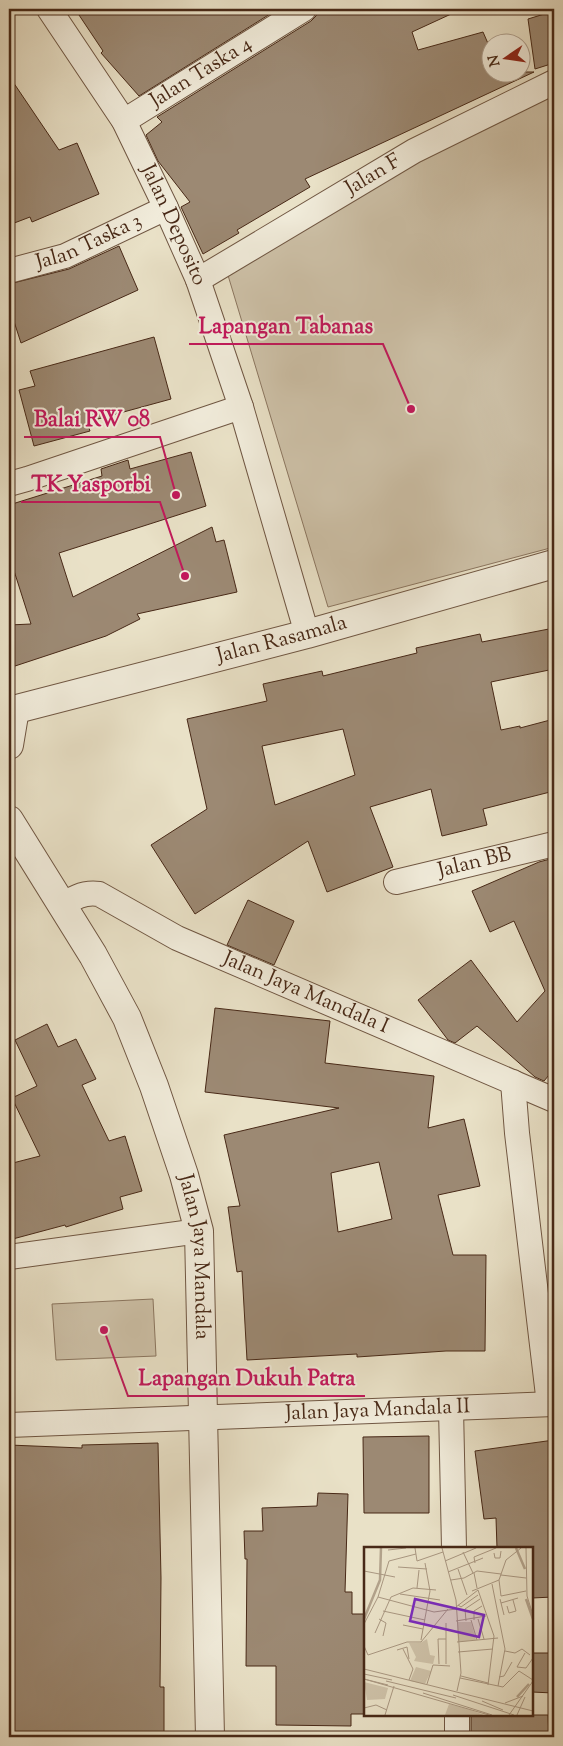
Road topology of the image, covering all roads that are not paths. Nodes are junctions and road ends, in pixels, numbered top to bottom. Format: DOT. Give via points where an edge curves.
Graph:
graph roads {
  1 [pos="49,9"];
  2 [pos="304,9"];
  3 [pos="554,82"];
  4 [pos="124,121"];
  5 [pos="166,208"];
  6 [pos="9,271"];
  7 [pos="198,280"];
  8 [pos="241,407"];
  9 [pos="9,484"];
  10 [pos="554,564"];
  11 [pos="307,634"];
  12 [pos="12,710"];
  13 [pos="9,745"];
  14 [pos="9,820"];
  15 [pos="554,844"];
  16 [pos="396,882"];
  17 [pos="62,907"];
  18 [pos="513,1082"];
  19 [pos="554,1100"];
  20 [pos="199,1232"];
  21 [pos="9,1257"];
  22 [pos="552,1404"];
  23 [pos="451,1408"];
  24 [pos="202,1418"];
  25 [pos="9,1426"];
  26 [pos="454,1547"];
  27 [pos="457,1716"];
  28 [pos="210,1737"];
  29 [pos="457,1737"];
  1 -- 4 [label="street, Jalan Deposito"];
  2 -- 4 [label="street, Jalan Taska 4"];
  3 -- 7 [label="street, Jalan F" via="414,151"];
  4 -- 5 [label="street, Jalan Deposito"];
  5 -- 6 [label="street, Jalan Taska 3" via="65,256"];
  5 -- 7 [label="street, Jalan Deposito"];
  7 -- 8 [label="street, Jalan Deposito"];
  8 -- 9 [label="street"];
  8 -- 11 [label="street, Jalan Deposito"];
  10 -- 11 [label="street, Jalan Rasamala"];
  11 -- 12 [label="street, Jalan Rasamala"];
  12 -- 13 [label="street"];
  14 -- 17 [label="street, Jalan Jaya Mandala"];
  15 -- 16 [label="street, Jalan BB"];
  17 -- 18 [label="street, Jalan Jaya Mandala I" via="74,897 99,894 177,938"];
  17 -- 20 [label="street, Jalan Jaya Mandala" via="93,955 126,1018 154,1086"];
  18 -- 19 [label="street, Jalan Jaya Mandala I"];
  18 -- 22 [label="street"];
  20 -- 21 [label="street"];
  20 -- 24 [label="street, Jalan Jaya Mandala"];
  22 -- 23 [label="street, Jalan Jaya Mandala II"];
  23 -- 24 [label="street, Jalan Jaya Mandala II"];
  23 -- 26 [label="street"];
  24 -- 25 [label="street, Jalan Jaya Mandala II"];
  24 -- 28 [label="street, Jalan Jaya Mandala"];
  27 -- 29 [label="street"];
}
